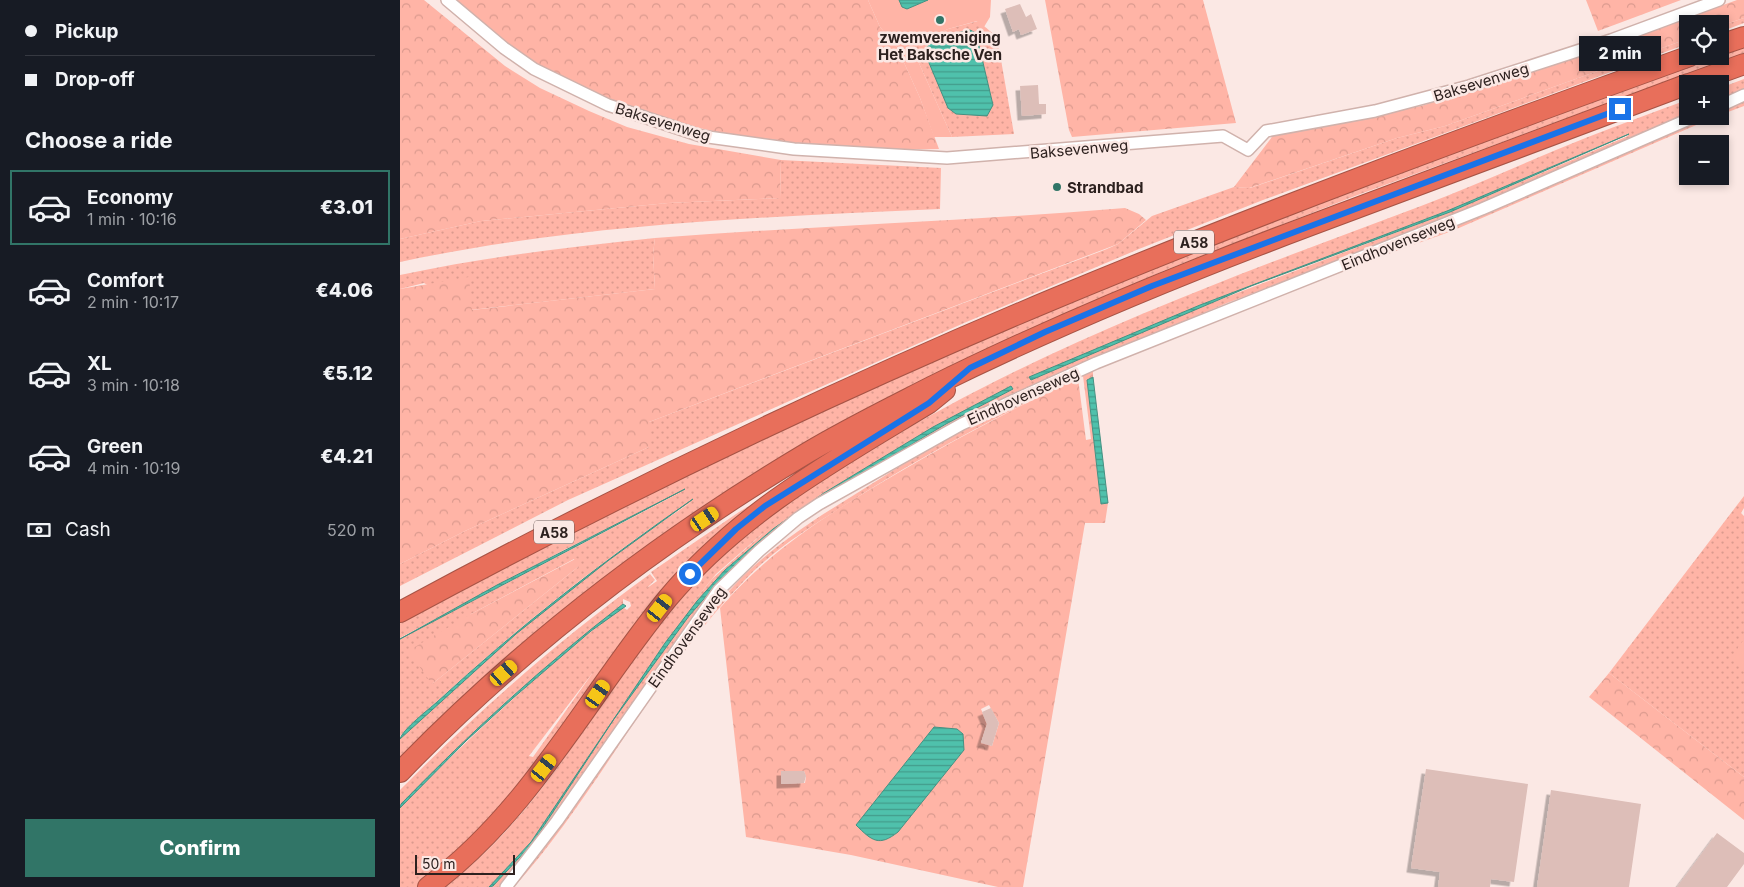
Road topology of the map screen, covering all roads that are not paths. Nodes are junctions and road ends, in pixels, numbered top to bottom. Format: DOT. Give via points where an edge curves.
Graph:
graph roads {
  1 [pos="446,0"];
  2 [pos="1719,0"];
  3 [pos="1744,36"];
  4 [pos="1729,42"];
  5 [pos="1679,60"];
  6 [pos="1744,64"];
  7 [pos="1713,75"];
  8 [pos="1679,87"];
  9 [pos="1744,95"];
  10 [pos="1729,102"];
  11 [pos="1679,123"];
  12 [pos="970,368"];
  13 [pos="400,612"];
  14 [pos="400,772"];
  15 [pos="428,887"];
  16 [pos="506,887"];
  1 -- 2 [label="street, Baksevenweg" via="534,69 608,105 701,136 794,149 947,158 1223,136 1248,150 1266,132 1375,111 1469,86 1611,40"];
  3 -- 4 [label="highway"];
  5 -- 13 [label="highway, A58" via="1261,215 908,362 709,455"];
  6 -- 7 [label="highway, A58"];
  8 -- 12 [label="highway, A58" via="1152,286"];
  9 -- 10 [label="street"];
  11 -- 16 [label="street, Eindhovenseweg" via="1482,210 1096,362 962,424 819,504 759,550 719,590 557,822"];
  12 -- 14 [label="highway, A58" via="807,453 640,563 543,639 452,718"];
  12 -- 15 [label="highway" via="929,403 765,506 712,552 668,598 555,753 509,810 470,853"];
}
